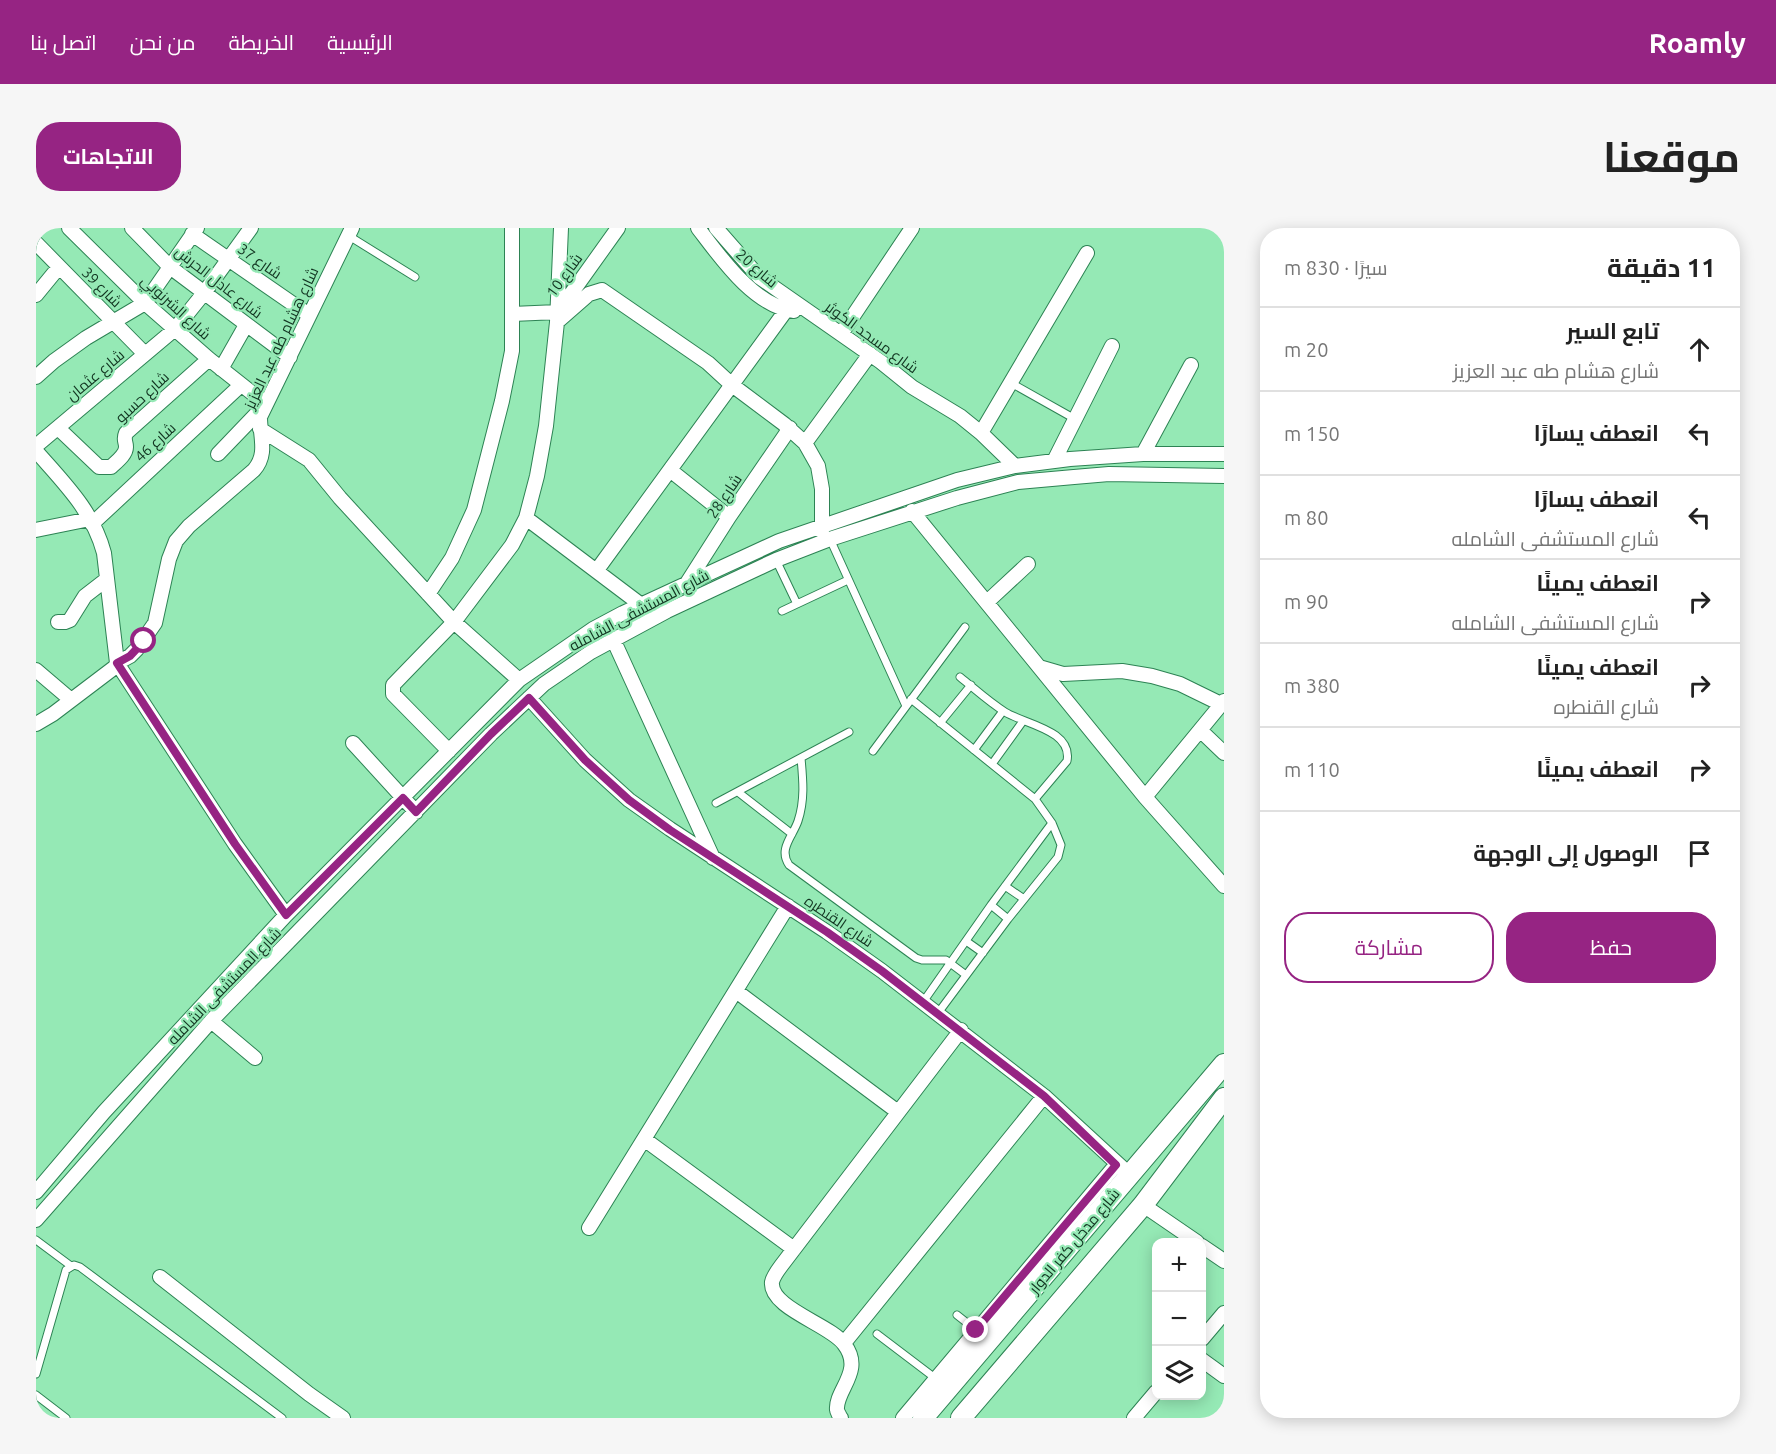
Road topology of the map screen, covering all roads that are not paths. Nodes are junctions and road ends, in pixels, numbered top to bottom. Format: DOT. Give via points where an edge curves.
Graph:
graph roads {
  1 [pos="69,228"];
  2 [pos="132,228"];
  3 [pos="251,228"];
  4 [pos="512,228"];
  5 [pos="561,228"];
  6 [pos="618,228"];
  7 [pos="698,228"];
  8 [pos="716,228"];
  9 [pos="912,228"];
  10 [pos="195,231"];
  11 [pos="347,231"];
  12 [pos="36,243"];
  13 [pos="1087,253"];
  14 [pos="229,259"];
  15 [pos="59,267"];
  16 [pos="170,267"];
  17 [pos="415,277"];
  18 [pos="204,293"];
  19 [pos="36,295"];
  20 [pos="145,303"];
  21 [pos="787,309"];
  22 [pos="808,310"];
  23 [pos="309,315"];
  24 [pos="512,315"];
  25 [pos="558,317"];
  26 [pos="113,322"];
  27 [pos="246,325"];
  28 [pos="175,329"];
  29 [pos="842,334"];
  30 [pos="1112,346"];
  31 [pos="145,354"];
  32 [pos="870,354"];
  33 [pos="36,356"];
  34 [pos="290,357"];
  35 [pos="209,359"];
  36 [pos="1191,365"];
  37 [pos="47,366"];
  38 [pos="221,369"];
  39 [pos="36,377"];
  40 [pos="1011,383"];
  41 [pos="241,385"];
  42 [pos="732,385"];
  43 [pos="266,404"];
  44 [pos="1075,419"];
  45 [pos="58,428"];
  46 [pos="790,428"];
  47 [pos="260,429"];
  48 [pos="981,433"];
  49 [pos="805,443"];
  50 [pos="36,446"];
  51 [pos="36,451"];
  52 [pos="218,454"];
  53 [pos="1143,454"];
  54 [pos="1224,454"];
  55 [pos="1054,461"];
  56 [pos="1015,466"];
  57 [pos="670,470"];
  58 [pos="1224,476"];
  59 [pos="912,511"];
  60 [pos="729,517"];
  61 [pos="526,518"];
  62 [pos="91,521"];
  63 [pos="822,525"];
  64 [pos="36,530"];
  65 [pos="826,541"];
  66 [pos="776,560"];
  67 [pos="1028,564"];
  68 [pos="597,570"];
  69 [pos="107,579"];
  70 [pos="848,580"];
  71 [pos="687,583"];
  72 [pos="428,594"];
  73 [pos="987,602"];
  74 [pos="640,604"];
  75 [pos="797,604"];
  76 [pos="782,611"];
  77 [pos="58,622"];
  78 [pos="453,622"];
  79 [pos="964,627"];
  80 [pos="613,639"];
  81 [pos="117,663"];
  82 [pos="1039,667"];
  83 [pos="36,670"];
  84 [pos="960,677"];
  85 [pos="519,680"];
  86 [pos="971,685"];
  87 [pos="529,698"];
  88 [pos="70,699"];
  89 [pos="909,703"];
  90 [pos="1223,703"];
  91 [pos="1003,711"];
  92 [pos="1023,722"];
  93 [pos="940,723"];
  94 [pos="36,724"];
  95 [pos="1200,730"];
  96 [pos="849,732"];
  97 [pos="353,743"];
  98 [pos="974,750"];
  99 [pos="449,751"];
  100 [pos="873,752"];
  101 [pos="1224,753"];
  102 [pos="801,758"];
  103 [pos="992,764"];
  104 [pos="738,792"];
  105 [pos="1145,797"];
  106 [pos="403,798"];
  107 [pos="1035,800"];
  108 [pos="716,803"];
  109 [pos="416,812"];
  110 [pos="1052,822"];
  111 [pos="792,834"];
  112 [pos="713,858"];
  113 [pos="1005,886"];
  114 [pos="1224,886"];
  115 [pos="1024,899"];
  116 [pos="991,905"];
  117 [pos="788,906"];
  118 [pos="286,915"];
  119 [pos="1008,919"];
  120 [pos="966,941"];
  121 [pos="983,953"];
  122 [pos="951,963"];
  123 [pos="966,975"];
  124 [pos="736,991"];
  125 [pos="923,1002"];
  126 [pos="938,1013"];
  127 [pos="211,1021"];
  128 [pos="961,1030"];
  129 [pos="255,1058"];
  130 [pos="1224,1064"];
  131 [pos="1044,1096"];
  132 [pos="1224,1098"];
  133 [pos="898,1112"];
  134 [pos="644,1139"];
  135 [pos="1123,1170"];
  136 [pos="36,1192"];
  137 [pos="1143,1205"];
  138 [pos="36,1220"];
  139 [pos="589,1228"];
  140 [pos="1191,1238"];
  141 [pos="36,1240"];
  142 [pos="794,1249"];
  143 [pos="1206,1249"];
  144 [pos="1224,1261"];
  145 [pos="71,1266"];
  146 [pos="160,1277"];
  147 [pos="1224,1313"];
  148 [pos="957,1315"];
  149 [pos="877,1334"];
  150 [pos="1206,1334"];
  151 [pos="983,1335"];
  152 [pos="844,1343"];
  153 [pos="1206,1363"];
  154 [pos="36,1374"];
  155 [pos="1224,1376"];
  156 [pos="942,1383"];
  157 [pos="36,1395"];
  158 [pos="1152,1397"];
  159 [pos="66,1418"];
  160 [pos="282,1418"];
  161 [pos="343,1418"];
  162 [pos="841,1418"];
  163 [pos="903,1418"];
  164 [pos="923,1418"];
  165 [pos="961,1418"];
  166 [pos="1134,1418"];
  1 -- 20 [label="street, شارع الشرنوبي"];
  2 -- 16 [label="street, شارع عادل الحرش"];
  3 -- 14 [label="street, شارع عثمان"];
  4 -- 24 [label="street"];
  5 -- 25 [label="street"];
  6 -- 25 [label="street, شارع 10"];
  7 -- 21 [label="street, شارع 20" via="742,280 767,300"];
  8 -- 22 [label="street, شارع مسجد الكوثر" via="759,277"];
  9 -- 29 [label="street"];
  10 -- 14 [label="street, شارع 37"];
  10 -- 16 [label="street"];
  11 -- 17 [label="lane"];
  11 -- 23 [label="street, شارع هشام طه عبد العزيز"];
  12 -- 15 [label="street, شارع 39"];
  13 -- 40 [label="street"];
  14 -- 18 [label="street, شارع عثمان"];
  14 -- 23 [label="street, شارع 37"];
  15 -- 19 [label="street"];
  15 -- 26 [label="street, شارع 39"];
  16 -- 18 [label="street, شارع عادل الحرش"];
  16 -- 20 [label="street"];
  18 -- 27 [label="street, شارع عادل الحرش"];
  18 -- 28 [label="street, شارع عثمان"];
  20 -- 26 [label="street"];
  20 -- 28 [label="street, شارع الشرنوبي"];
  21 -- 22 [label="street, شارع 20"];
  21 -- 42 [label="street"];
  22 -- 29 [label="street, شارع مسجد الكوثر"];
  23 -- 34 [label="street, شارع هشام طه عبد العزيز"];
  24 -- 25 [label="street"];
  24 -- 72 [label="street" via="512,351 474,510 452,558"];
  25 -- 42 [label="street" via="589,294 602,290 708,363"];
  25 -- 61 [label="street" via="546,426"];
  26 -- 31 [label="street, شارع 39"];
  26 -- 37 [label="street"];
  27 -- 34 [label="street, شارع عادل الحرش"];
  27 -- 38 [label="street"];
  28 -- 31 [label="street, شارع عثمان"];
  28 -- 35 [label="street, شارع الشرنوبي"];
  29 -- 32 [label="street, شارع مسجد الكوثر"];
  30 -- 44 [label="street"];
  31 -- 45 [label="street, شارع عثمان"];
  32 -- 48 [label="street, شارع مسجد الكوثر"];
  32 -- 49 [label="street"];
  33 -- 37 [label="street"];
  34 -- 43 [label="street, شارع هشام طه عبد العزيز"];
  35 -- 38 [label="street, شارع الشرنوبي"];
  35 -- 45 [label="street, شارع حسبو" via="126,433 125,453 111,467 99,467"];
  36 -- 53 [label="street"];
  37 -- 39 [label="street"];
  38 -- 41 [label="street, شارع الشرنوبي"];
  40 -- 44 [label="lane"];
  40 -- 48 [label="street"];
  41 -- 43 [label="street, شارع الشرنوبي"];
  41 -- 62 [label="street, شارع 46"];
  42 -- 46 [label="street"];
  42 -- 57 [label="street"];
  43 -- 47 [label="street, شارع هشام طه عبد العزيز"];
  43 -- 52 [label="street"];
  44 -- 55 [label="street"];
  45 -- 50 [label="street, شارع عثمان"];
  46 -- 49 [label="street"];
  46 -- 60 [label="street, شارع 28"];
  47 -- 72 [label="street" via="309,460"];
  47 -- 81 [label="street, شارع هشام طه عبد العزيز" via="261,460 176,541 155,623 137,649"];
  48 -- 56 [label="street, شارع مسجد الكوثر"];
  49 -- 63 [label="street" via="818,466"];
  51 -- 62 [label="street" via="73,492"];
  53 -- 54 [label="street, شارع المستشفى الشامله"];
  53 -- 55 [label="street, شارع المستشفى الشامله"];
  55 -- 56 [label="street, شارع المستشفى الشامله"];
  56 -- 63 [label="street, شارع المستشفى الشامله" via="957,480"];
  57 -- 60 [label="street"];
  57 -- 68 [label="street"];
  58 -- 59 [label="street, شارع المستشفى الشامله" via="1109,474 1018,482"];
  59 -- 65 [label="street, شارع المستشفى الشامله"];
  59 -- 73 [label="street"];
  60 -- 71 [label="street, شارع 28"];
  61 -- 68 [label="street"];
  61 -- 78 [label="street" via="512,545"];
  62 -- 64 [label="street"];
  62 -- 69 [label="street" via="104,553"];
  63 -- 65 [label="street"];
  63 -- 71 [label="street, شارع المستشفى الشامله"];
  65 -- 66 [label="street, شارع المستشفى الشامله"];
  65 -- 70 [label="lane"];
  66 -- 75 [label="lane"];
  66 -- 80 [label="street, شارع المستشفى الشامله"];
  67 -- 73 [label="street"];
  68 -- 74 [label="street"];
  69 -- 77 [label="street" via="85,596 70,620"];
  69 -- 81 [label="street"];
  70 -- 75 [label="lane"];
  70 -- 89 [label="lane"];
  71 -- 74 [label="street, شارع المستشفى الشامله"];
  72 -- 78 [label="street"];
  73 -- 82 [label="street"];
  74 -- 85 [label="street, شارع المستشفى الشامله" via="593,629"];
  75 -- 76 [label="lane"];
  78 -- 85 [label="street"];
  78 -- 99 [label="street" via="392,690"];
  79 -- 89 [label="lane"];
  80 -- 87 [label="street, شارع المستشفى الشامله" via="572,663"];
  80 -- 112 [label="street"];
  81 -- 88 [label="street, شارع هشام طه عبد العزيز"];
  81 -- 118 [label="street"];
  82 -- 90 [label="street" via="1063,674 1122,671 1152,676"];
  82 -- 105 [label="street"];
  83 -- 88 [label="street"];
  84 -- 86 [label="lane"];
  85 -- 99 [label="street, شارع المستشفى الشامله"];
  86 -- 91 [label="lane"];
  86 -- 93 [label="lane"];
  87 -- 109 [label="street, شارع المستشفى الشامله"];
  87 -- 112 [label="street, شارع القنطره" via="606,781 649,816"];
  88 -- 94 [label="street, شارع هشام طه عبد العزيز"];
  89 -- 93 [label="lane"];
  89 -- 100 [label="lane"];
  90 -- 95 [label="street"];
  91 -- 92 [label="lane"];
  91 -- 98 [label="lane"];
  92 -- 103 [label="lane"];
  92 -- 107 [label="lane" via="1050,731 1068,756"];
  93 -- 98 [label="lane"];
  95 -- 101 [label="street"];
  95 -- 105 [label="street"];
  96 -- 102 [label="lane"];
  97 -- 106 [label="street"];
  98 -- 103 [label="lane"];
  99 -- 106 [label="street, شارع المستشفى الشامله"];
  102 -- 104 [label="lane"];
  102 -- 111 [label="lane" via="803,798"];
  103 -- 107 [label="lane"];
  104 -- 108 [label="lane"];
  104 -- 111 [label="lane"];
  105 -- 114 [label="street"];
  106 -- 109 [label="street"];
  106 -- 118 [label="street, شارع المستشفى الشامله"];
  107 -- 110 [label="lane"];
  109 -- 127 [label="street, شارع المستشفى الشامله"];
  110 -- 113 [label="lane"];
  110 -- 115 [label="lane" via="1061,845 1058,857"];
  111 -- 122 [label="lane" via="785,849 789,865 916,958"];
  112 -- 117 [label="street, شارع القنطره"];
  113 -- 115 [label="lane"];
  113 -- 116 [label="lane"];
  115 -- 119 [label="lane"];
  116 -- 119 [label="lane"];
  116 -- 120 [label="lane"];
  117 -- 124 [label="street"];
  117 -- 125 [label="street, شارع القنطره"];
  118 -- 136 [label="street, شارع المستشفى الشامله" via="104,1112"];
  119 -- 121 [label="lane"];
  120 -- 121 [label="lane"];
  120 -- 122 [label="lane"];
  121 -- 123 [label="lane"];
  122 -- 123 [label="lane"];
  122 -- 125 [label="lane"];
  123 -- 126 [label="lane"];
  124 -- 133 [label="street"];
  124 -- 134 [label="street"];
  125 -- 126 [label="street, شارع القنطره"];
  126 -- 128 [label="street, شارع القنطره"];
  127 -- 129 [label="street"];
  127 -- 138 [label="street, شارع المستشفى الشامله"];
  128 -- 131 [label="street, شارع القنطره"];
  128 -- 133 [label="street"];
  130 -- 135 [label="main road, شارع مدخل كفر الدوار"];
  131 -- 135 [label="street, شارع القنطره"];
  131 -- 152 [label="street"];
  132 -- 137 [label="main road, شارع مدخل كفر الدوار"];
  133 -- 142 [label="street"];
  134 -- 139 [label="street"];
  134 -- 142 [label="street"];
  135 -- 151 [label="main road, شارع مدخل كفر الدوار"];
  137 -- 140 [label="street"];
  137 -- 165 [label="main road, شارع مدخل كفر الدوار"];
  141 -- 145 [label="lane"];
  142 -- 152 [label="street" via="772,1282 775,1294"];
  143 -- 144 [label="street"];
  145 -- 154 [label="lane" via="65,1273"];
  145 -- 160 [label="lane" via="80,1267"];
  146 -- 161 [label="street"];
  147 -- 150 [label="street"];
  148 -- 151 [label="lane"];
  149 -- 156 [label="lane"];
  151 -- 156 [label="main road, شارع مدخل كفر الدوار"];
  152 -- 162 [label="street" via="851,1371 838,1402"];
  153 -- 155 [label="street"];
  156 -- 163 [label="street"];
  156 -- 164 [label="main road, شارع مدخل كفر الدوار"];
  157 -- 159 [label="lane"];
  158 -- 166 [label="street"];
}
